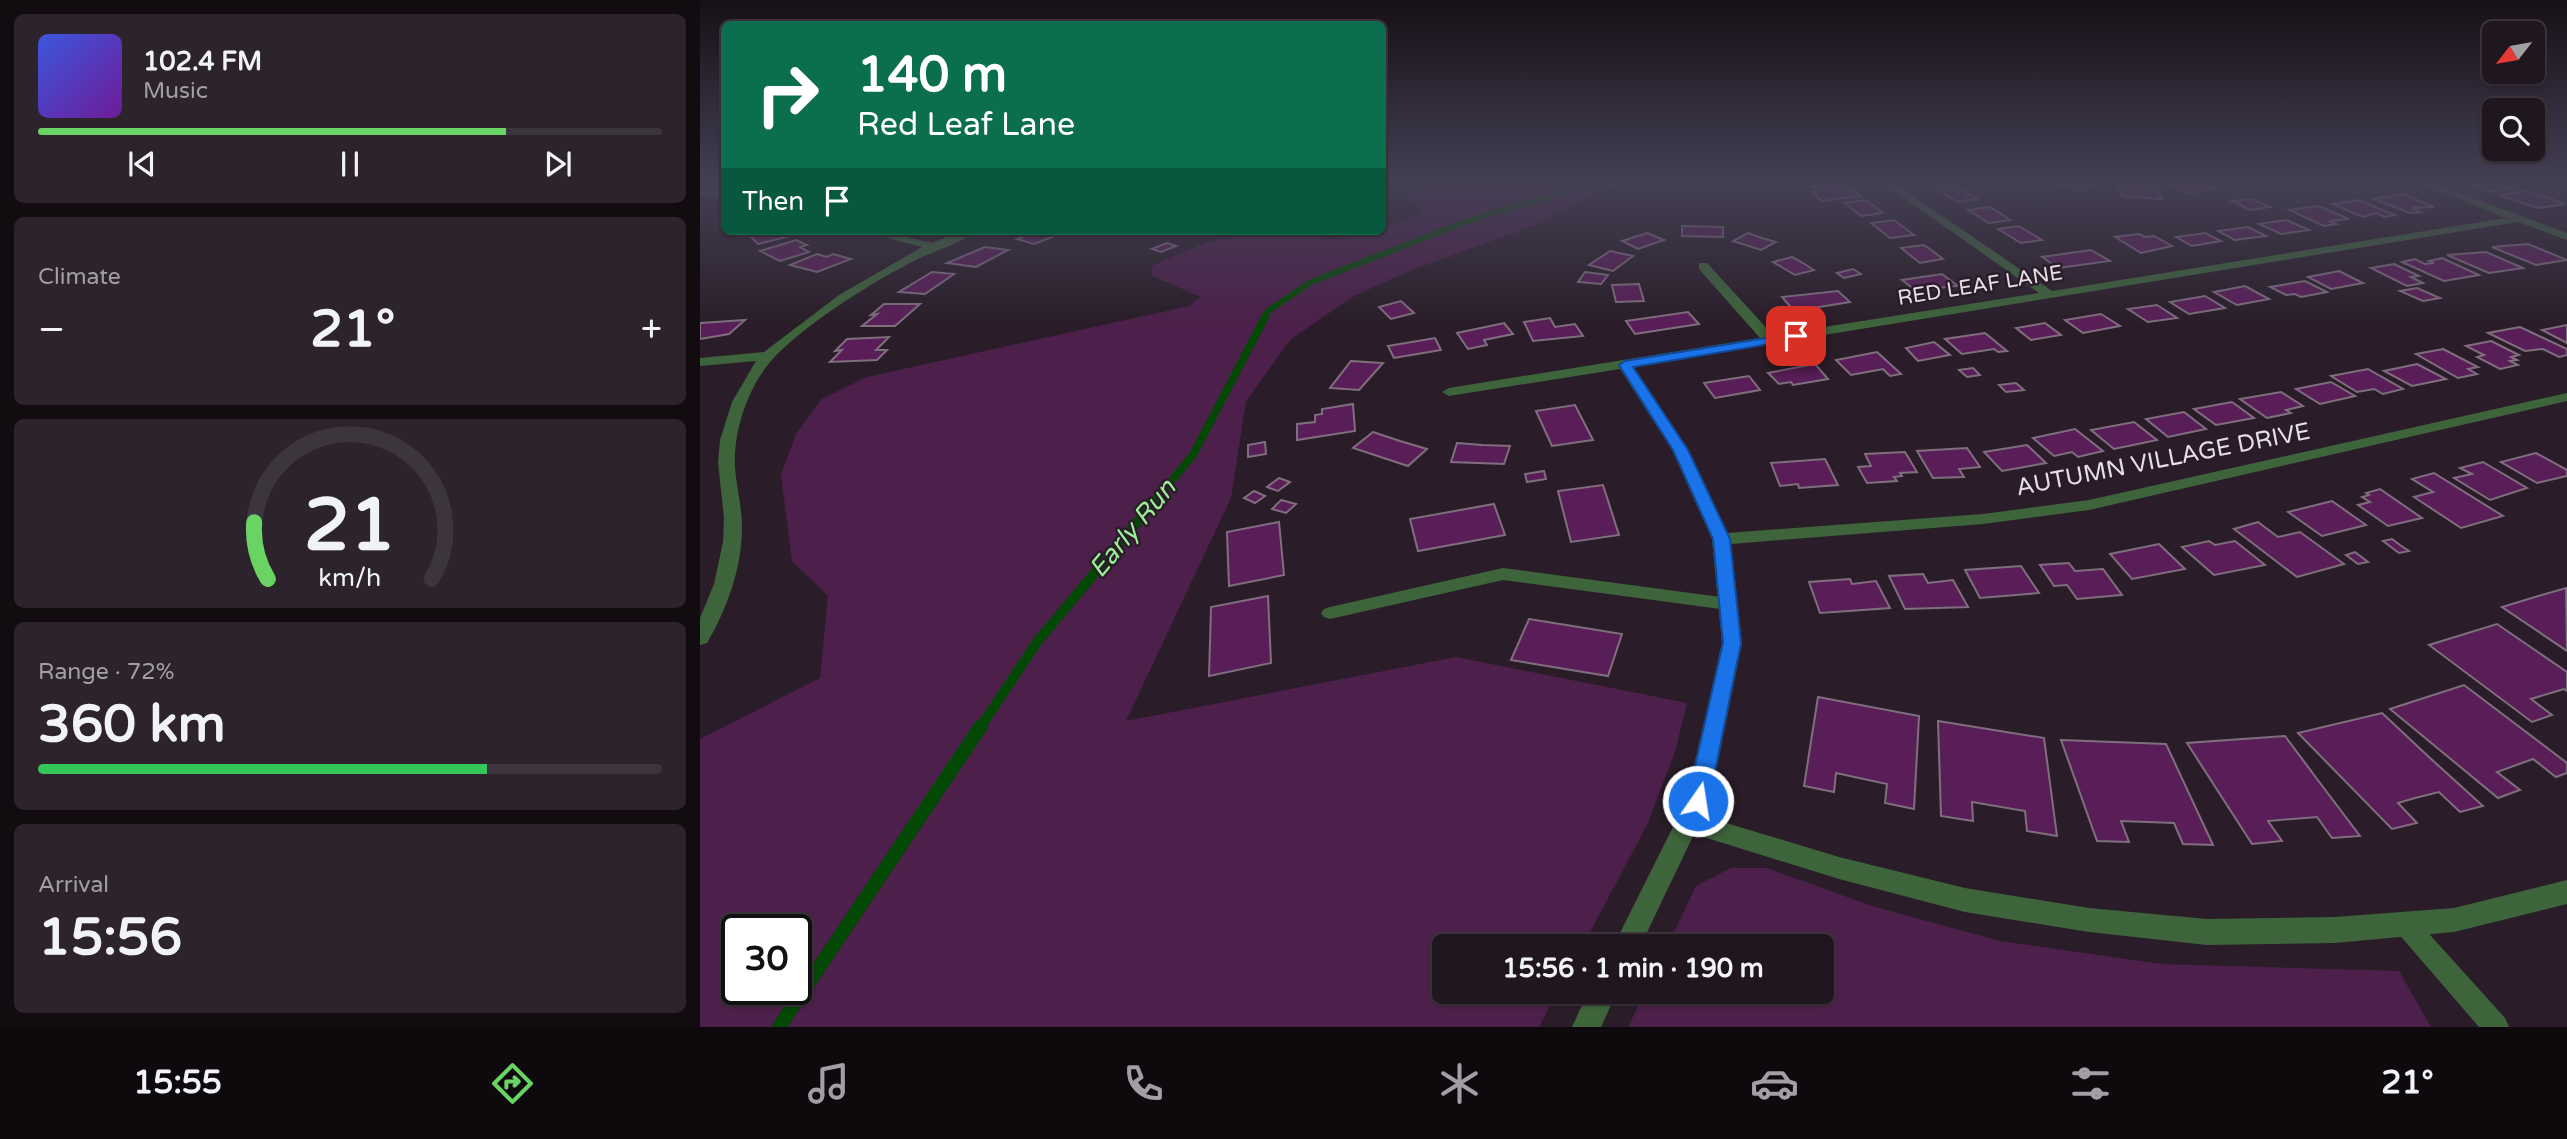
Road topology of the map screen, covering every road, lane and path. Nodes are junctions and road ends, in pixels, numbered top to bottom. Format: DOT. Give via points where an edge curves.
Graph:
graph roads {
  1 [pos="1954,229"];
  2 [pos="2457,229"];
  3 [pos="2545,229"];
  4 [pos="884,235"];
  5 [pos="960,235"];
  6 [pos="2567,237"];
  7 [pos="931,246"];
  8 [pos="1703,266"];
  9 [pos="2050,295"];
  10 [pos="1770,340"];
  11 [pos="768,355"];
  12 [pos="700,362"];
  13 [pos="1625,365"];
  14 [pos="1449,392"];
  15 [pos="2567,397"];
  16 [pos="1721,539"];
  17 [pos="1728,604"];
  18 [pos="1330,613"];
  19 [pos="700,638"];
  20 [pos="1688,822"];
  21 [pos="2567,892"];
  22 [pos="2405,924"];
  23 [pos="1632,934"];
  24 [pos="1597,1004"];
  25 [pos="1586,1027"];
  26 [pos="2496,1027"];
  1 -- 9 [label="street"];
  2 -- 9 [label="street, RED LEAF LANE"];
  3 -- 6 [label="street"];
  4 -- 7 [label="street"];
  5 -- 7 [label="street"];
  7 -- 11 [label="street" via="846,294"];
  8 -- 10 [label="street"];
  9 -- 10 [label="street, RED LEAF LANE"];
  10 -- 13 [label="street, RED LEAF LANE"];
  11 -- 12 [label="street"];
  11 -- 19 [label="street" via="748,386 730,429 727,455 733,527 729,573"];
  13 -- 14 [label="street, RED LEAF LANE"];
  13 -- 16 [label="street" via="1680,450"];
  15 -- 16 [label="street, AUTUMN VILLAGE DRIVE" via="2089,505 1983,519"];
  16 -- 17 [label="street"];
  17 -- 18 [label="lane" via="1503,574"];
  17 -- 20 [label="street" via="1732,643 1726,681 1698,801"];
  20 -- 22 [label="street" via="1965,900 2089,920 2207,932"];
  20 -- 23 [label="street"];
  21 -- 22 [label="street" via="2454,920"];
  22 -- 26 [label="lane"];
  24 -- 25 [label="street"];
}
